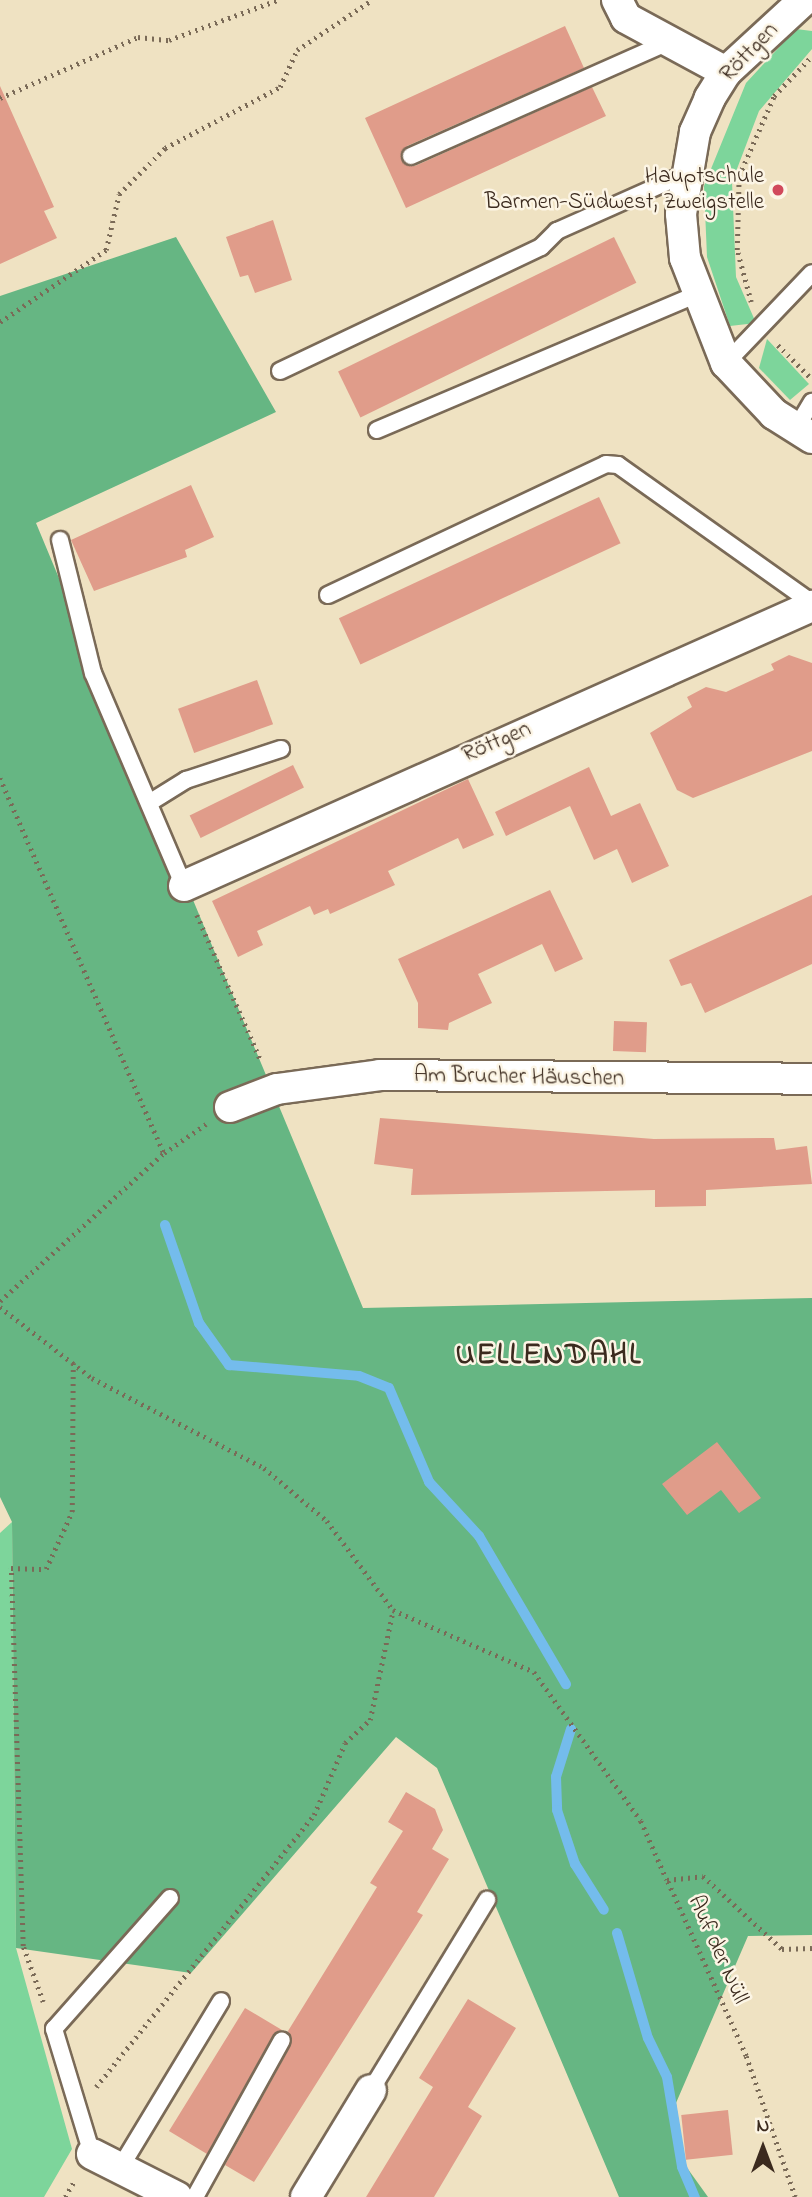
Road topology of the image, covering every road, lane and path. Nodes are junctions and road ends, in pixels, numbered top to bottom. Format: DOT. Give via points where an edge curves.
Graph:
graph roads {
  1 [pos="278,0"];
  2 [pos="372,0"];
  3 [pos="617,0"];
  4 [pos="804,0"];
  5 [pos="670,41"];
  6 [pos="812,56"];
  7 [pos="726,72"];
  8 [pos="0,98"];
  9 [pos="411,156"];
  10 [pos="685,174"];
  11 [pos="812,273"];
  12 [pos="697,294"];
  13 [pos="0,323"];
  14 [pos="764,326"];
  15 [pos="726,363"];
  16 [pos="280,371"];
  17 [pos="812,379"];
  18 [pos="812,401"];
  19 [pos="377,430"];
  20 [pos="803,434"];
  21 [pos="60,540"];
  22 [pos="328,595"];
  23 [pos="812,604"];
  24 [pos="281,749"];
  25 [pos="0,778"];
  26 [pos="149,803"];
  27 [pos="184,886"];
  28 [pos="258,1055"];
  29 [pos="812,1079"];
  30 [pos="230,1107"];
  31 [pos="164,1153"];
  32 [pos="0,1301"];
  33 [pos="0,1307"];
  34 [pos="73,1363"];
  35 [pos="393,1610"];
  36 [pos="667,1880"];
  37 [pos="170,1898"];
  38 [pos="486,1900"];
  39 [pos="812,1948"];
  40 [pos="220,2001"];
  41 [pos="54,2029"];
  42 [pos="282,2040"];
  43 [pos="371,2090"];
  44 [pos="77,2111"];
  45 [pos="92,2154"];
  46 [pos="120,2168"];
  47 [pos="177,2197"];
  48 [pos="195,2197"];
  49 [pos="306,2197"];
  50 [pos="795,2197"];
  1 -- 8 [label="path" via="169,40 138,37"];
  2 -- 13 [label="path" via="297,50 280,87 165,148 119,194 106,250"];
  3 -- 5 [label="street" via="626,18"];
  4 -- 7 [label="street, Röttgen"];
  5 -- 7 [label="street"];
  5 -- 9 [label="lane"];
  6 -- 14 [label="path" via="774,96 739,176 737,250"];
  7 -- 10 [label="street, Röttgen" via="695,132"];
  10 -- 12 [label="street, Röttgen" via="681,214"];
  10 -- 16 [label="lane" via="557,230 541,247"];
  11 -- 14 [label="lane"];
  12 -- 15 [label="street, Röttgen"];
  12 -- 19 [label="lane"];
  14 -- 15 [label="lane"];
  14 -- 17 [label="path"];
  15 -- 20 [label="street, Röttgen"];
  18 -- 20 [label="lane"];
  21 -- 26 [label="lane" via="93,673"];
  22 -- 23 [label="lane" via="606,464 618,465"];
  23 -- 27 [label="street, Röttgen"];
  24 -- 26 [label="lane" via="186,780"];
  25 -- 31 [label="path"];
  26 -- 27 [label="lane"];
  27 -- 28 [label="path"];
  29 -- 30 [label="street, Am Brucher Häuschen" via="380,1075 277,1089"];
  30 -- 31 [label="path"];
  31 -- 32 [label="path"];
  33 -- 34 [label="path"];
  34 -- 35 [label="path" via="264,1468 327,1521"];
  34 -- 41 [label="path" via="72,1512 46,1569 11,1568 8,1636 19,1728 23,1947"];
  35 -- 36 [label="path" via="534,1672 641,1821"];
  35 -- 44 [label="path" via="370,1720 345,1743 314,1815"];
  36 -- 39 [label="path, Auf der Nüll" via="703,1876 782,1949"];
  36 -- 50 [label="path, Auf der Nüll" via="746,2056"];
  37 -- 41 [label="lane"];
  38 -- 43 [label="lane"];
  40 -- 46 [label="lane"];
  41 -- 44 [label="lane"];
  42 -- 48 [label="lane"];
  43 -- 49 [label="street"];
  44 -- 45 [label="lane"];
  45 -- 46 [label="street"];
  46 -- 47 [label="street"];
}
